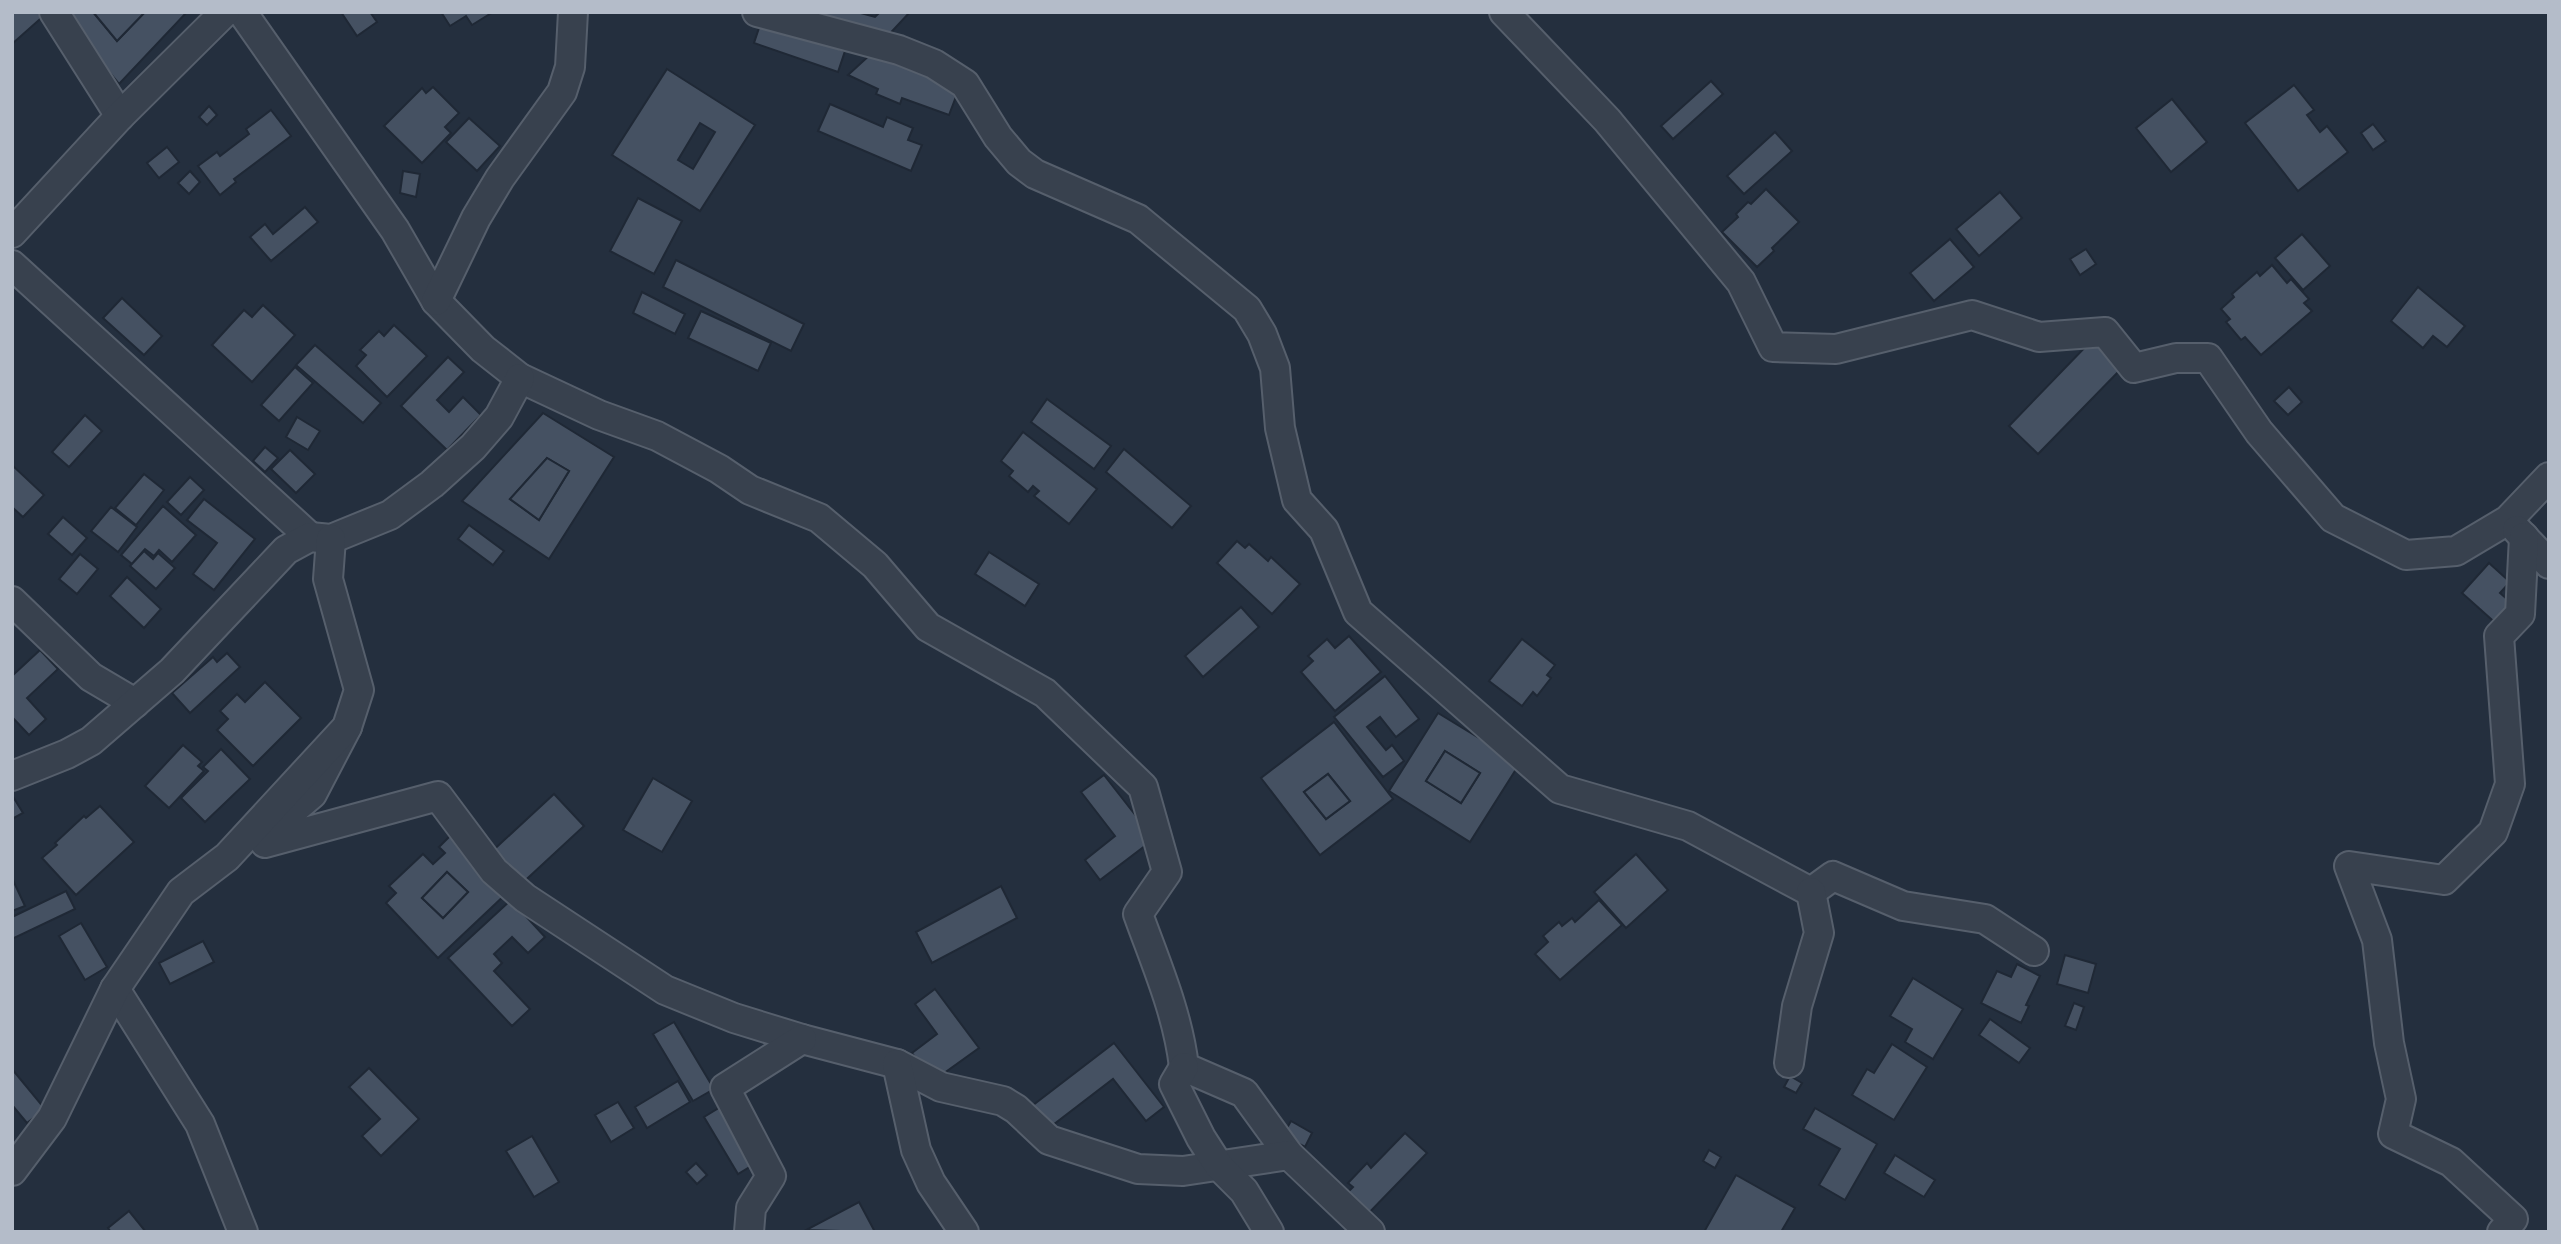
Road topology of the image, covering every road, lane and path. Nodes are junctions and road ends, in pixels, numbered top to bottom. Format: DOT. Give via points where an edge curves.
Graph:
graph roads {
  1 [pos="54,12"];
  2 [pos="225,12"];
  3 [pos="242,12"];
  4 [pos="573,12"];
  5 [pos="757,12"];
  6 [pos="1504,12"];
  7 [pos="120,116"];
  8 [pos="12,233"];
  9 [pos="12,265"];
  10 [pos="436,301"];
  11 [pos="520,378"];
  12 [pos="2549,477"];
  13 [pos="2516,528"];
  14 [pos="320,538"];
  15 [pos="2549,564"];
  16 [pos="12,601"];
  17 [pos="135,703"];
  18 [pos="346,727"];
  19 [pos="12,776"];
  20 [pos="1811,892"];
  21 [pos="2034,951"];
  22 [pos="115,989"];
  23 [pos="802,1039"];
  24 [pos="1789,1063"];
  25 [pos="897,1064"];
  26 [pos="1184,1067"];
  27 [pos="1289,1155"];
  28 [pos="1219,1166"];
  29 [pos="12,1171"];
  30 [pos="243,1232"];
  31 [pos="749,1232"];
  32 [pos="964,1232"];
  33 [pos="1269,1232"];
  34 [pos="1370,1232"];
  35 [pos="2502,1232"];
  1 -- 7 [label="street"];
  2 -- 7 [label="street"];
  3 -- 10 [label="street" via="395,230"];
  4 -- 10 [label="street" via="570,67 562,92 500,178"];
  5 -- 20 [label="street" via="899,50 934,64 965,84 1019,162 1035,174 1138,219 1247,309 1275,368 1280,428 1297,500 1324,530 1358,612 1560,789 1688,826"];
  6 -- 13 [label="street" via="1607,120 1741,282 1773,348 1836,349 1972,315 2039,337 2105,331 2134,369 2176,358 2208,358 2259,432 2333,518 2406,555 2456,551"];
  7 -- 8 [label="street"];
  9 -- 14 [label="street"];
  10 -- 11 [label="street" via="483,349"];
  11 -- 14 [label="street" via="499,417 432,484 390,515"];
  11 -- 26 [label="street" via="657,436 750,490 819,518 875,565 928,627 1045,693 1143,787 1167,872 1138,914 1164,986"];
  12 -- 13 [label="street"];
  13 -- 15 [label="street"];
  13 -- 35 [label="street" via="2520,614 2499,636 2510,784 2493,832 2444,880 2349,866 2377,940 2401,1099 2393,1134 2451,1162 2513,1219"];
  14 -- 17 [label="street" via="286,550 172,671"];
  14 -- 18 [label="street" via="359,690"];
  16 -- 17 [label="street" via="91,677"];
  17 -- 19 [label="street" via="91,741"];
  18 -- 22 [label="street" via="227,857 181,892"];
  18 -- 23 [label="street" via="312,794 286,816 265,843 438,796 494,871 525,898 665,990"];
  20 -- 21 [label="street" via="1833,876 1903,906 1985,919"];
  20 -- 24 [label="street" via="1819,933 1797,1006"];
  22 -- 29 [label="street" via="52,1118"];
  22 -- 30 [label="street" via="200,1124"];
  23 -- 25 [label="street"];
  23 -- 31 [label="street" via="725,1088 771,1176 751,1208"];
  25 -- 28 [label="street" via="941,1087 1003,1101 1062,1146 1138,1169 1182,1171"];
  25 -- 32 [label="street" via="916,1150 931,1183"];
  26 -- 27 [label="street" via="1244,1093"];
  26 -- 28 [label="street" via="1174,1084"];
  27 -- 28 [label="street"];
  27 -- 34 [label="street"];
  28 -- 33 [label="street" via="1244,1191"];
}
